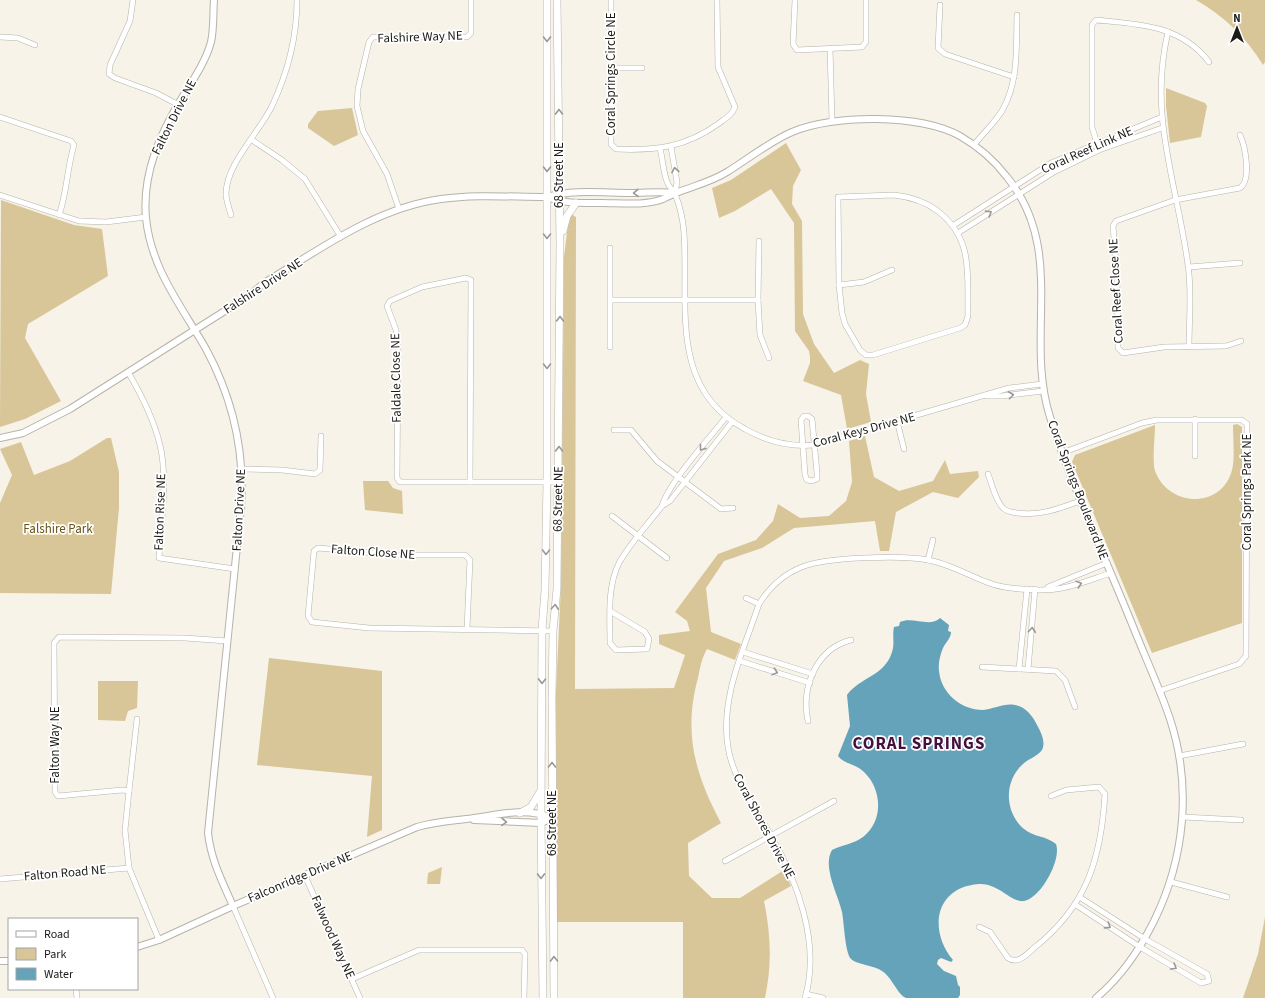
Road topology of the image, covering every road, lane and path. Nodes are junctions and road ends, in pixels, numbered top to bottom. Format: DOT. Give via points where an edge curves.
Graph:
graph roads {
  1 [pos="133,0"];
  2 [pos="214,0"];
  3 [pos="297,0"];
  4 [pos="471,0"];
  5 [pos="547,0"];
  6 [pos="557,0"];
  7 [pos="562,0"];
  8 [pos="611,0"];
  9 [pos="717,0"];
  10 [pos="794,0"];
  11 [pos="866,0"];
  12 [pos="940,6"];
  13 [pos="1017,15"];
  14 [pos="558,21"];
  15 [pos="1168,32"];
  16 [pos="0,37"];
  17 [pos="35,45"];
  18 [pos="830,48"];
  19 [pos="1209,62"];
  20 [pos="612,68"];
  21 [pos="642,68"];
  22 [pos="1014,77"];
  23 [pos="177,104"];
  24 [pos="0,116"];
  25 [pos="1162,117"];
  26 [pos="832,121"];
  27 [pos="1162,128"];
  28 [pos="1240,135"];
  29 [pos="252,140"];
  30 [pos="1097,143"];
  31 [pos="974,145"];
  32 [pos="671,147"];
  33 [pos="660,149"];
  34 [pos="1099,150"];
  35 [pos="1015,186"];
  36 [pos="560,193"];
  37 [pos="675,193"];
  38 [pos="1020,194"];
  39 [pos="0,195"];
  40 [pos="547,196"];
  41 [pos="1176,200"];
  42 [pos="559,202"];
  43 [pos="576,203"];
  44 [pos="399,209"];
  45 [pos="59,215"];
  46 [pos="231,215"];
  47 [pos="146,217"];
  48 [pos="954,225"];
  49 [pos="958,233"];
  50 [pos="340,238"];
  51 [pos="759,241"];
  52 [pos="560,245"];
  53 [pos="610,248"];
  54 [pos="1240,263"];
  55 [pos="1189,267"];
  56 [pos="892,270"];
  57 [pos="839,285"];
  58 [pos="611,300"];
  59 [pos="758,300"];
  60 [pos="685,301"];
  61 [pos="195,330"];
  62 [pos="1241,341"];
  63 [pos="1189,347"];
  64 [pos="610,348"];
  65 [pos="769,358"];
  66 [pos="128,372"];
  67 [pos="1042,384"];
  68 [pos="1043,391"];
  69 [pos="980,396"];
  70 [pos="726,417"];
  71 [pos="1195,419"];
  72 [pos="897,421"];
  73 [pos="732,422"];
  74 [pos="614,430"];
  75 [pos="321,436"];
  76 [pos="0,438"];
  77 [pos="814,444"];
  78 [pos="803,446"];
  79 [pos="904,450"];
  80 [pos="1062,453"];
  81 [pos="1195,456"];
  82 [pos="242,469"];
  83 [pos="988,474"];
  84 [pos="683,479"];
  85 [pos="470,482"];
  86 [pos="546,482"];
  87 [pos="558,482"];
  88 [pos="1080,501"];
  89 [pos="662,506"];
  90 [pos="733,508"];
  91 [pos="612,516"];
  92 [pos="639,536"];
  93 [pos="933,540"];
  94 [pos="667,558"];
  95 [pos="928,560"];
  96 [pos="1107,563"];
  97 [pos="235,569"];
  98 [pos="1111,572"];
  99 [pos="1027,589"];
  100 [pos="1035,589"];
  101 [pos="1045,589"];
  102 [pos="746,598"];
  103 [pos="759,604"];
  104 [pos="610,611"];
  105 [pos="467,628"];
  106 [pos="542,630"];
  107 [pos="553,630"];
  108 [pos="851,640"];
  109 [pos="227,641"];
  110 [pos="743,652"];
  111 [pos="740,661"];
  112 [pos="982,666"];
  113 [pos="1020,669"];
  114 [pos="1028,669"];
  115 [pos="813,674"];
  116 [pos="810,683"];
  117 [pos="1159,691"];
  118 [pos="1075,707"];
  119 [pos="137,719"];
  120 [pos="808,721"];
  121 [pos="1243,744"];
  122 [pos="1179,756"];
  123 [pos="541,790"];
  124 [pos="129,791"];
  125 [pos="1051,796"];
  126 [pos="834,801"];
  127 [pos="520,813"];
  128 [pos="541,813"];
  129 [pos="1183,817"];
  130 [pos="552,818"];
  131 [pos="467,819"];
  132 [pos="1241,820"];
  133 [pos="541,823"];
  134 [pos="771,835"];
  135 [pos="725,861"];
  136 [pos="129,868"];
  137 [pos="305,876"];
  138 [pos="0,879"];
  139 [pos="1171,882"];
  140 [pos="1227,897"];
  141 [pos="1081,898"];
  142 [pos="1076,904"];
  143 [pos="233,906"];
  144 [pos="979,927"];
  145 [pos="1145,939"];
  146 [pos="159,940"];
  147 [pos="138,947"];
  148 [pos="1140,947"];
  149 [pos="352,979"];
  150 [pos="806,996"];
  151 [pos="273,998"];
  152 [pos="360,998"];
  153 [pos="524,998"];
  154 [pos="543,998"];
  155 [pos="554,998"];
  156 [pos="823,998"];
  157 [pos="1096,998"];
  1 -- 23 [label="street" via="128,25 110,65 110,74"];
  2 -- 23 [label="street, Falton Drive NE" via="211,42 198,72"];
  3 -- 29 [label="street" via="291,56 271,108"];
  4 -- 44 [label="street, Falshire Way NE" via="471,33 467,37 372,37 369,42 358,89 357,106 363,131 387,174"];
  5 -- 40 [label="main road, 68 Street NE, one-way"];
  6 -- 14 [label="main road, 68 Street NE"];
  7 -- 14 [label="main road"];
  8 -- 20 [label="street, Coral Springs Circle NE"];
  9 -- 32 [label="street, Coral Springs Circle NE" via="718,67 735,107 733,113 699,136"];
  10 -- 18 [label="street" via="794,44 797,50"];
  11 -- 18 [label="street" via="866,42 862,47"];
  12 -- 22 [label="street" via="938,48 945,54"];
  13 -- 22 [label="street"];
  36 -- 14 [label="main road, 68 Street NE, one-way"];
  15 -- 19 [label="street" via="1200,50"];
  15 -- 25 [label="street" via="1162,66"];
  15 -- 30 [label="street" via="1138,24 1096,20 1092,25 1092,127"];
  16 -- 17 [label="street" via="18,38"];
  18 -- 26 [label="street"];
  20 -- 21 [label="street"];
  20 -- 33 [label="street, Coral Springs Circle NE" via="611,144 616,149"];
  22 -- 31 [label="street" via="1012,90 1002,111"];
  23 -- 47 [label="street, Falton Drive NE" via="154,150 147,180"];
  24 -- 45 [label="street" via="71,141 74,145"];
  25 -- 27 [label="street"];
  25 -- 30 [label="street, Coral Reef Link NE"];
  26 -- 31 [label="street, Coral Springs Boulevard NE" via="918,122 958,135"];
  26 -- 37 [label="street, Coral Springs Boulevard NE" via="790,133 724,174"];
  27 -- 34 [label="street, Coral Reef Link NE"];
  27 -- 41 [label="street"];
  28 -- 41 [label="street" via="1245,146 1245,185"];
  29 -- 46 [label="street" via="234,166 228,181 226,195"];
  29 -- 50 [label="street" via="305,179"];
  30 -- 34 [label="street"];
  30 -- 35 [label="street, Coral Reef Link NE" via="1051,163"];
  31 -- 35 [label="street, Coral Springs Boulevard NE" via="996,162"];
  32 -- 33 [label="street, Coral Springs Circle NE"];
  37 -- 32 [label="street, one-way" via="677,182"];
  33 -- 37 [label="street" via="668,184"];
  34 -- 38 [label="street, Coral Reef Link NE" via="1054,172"];
  35 -- 38 [label="street, Coral Springs Boulevard NE"];
  35 -- 48 [label="street, Coral Reef Link NE"];
  37 -- 36 [label="street, Coral Springs Boulevard NE, one-way"];
  36 -- 40 [label="street, Coral Springs Boulevard NE"];
  36 -- 42 [label="main road, 68 Street NE"];
  37 -- 43 [label="street, Coral Springs Boulevard NE" via="661,200"];
  37 -- 60 [label="street, Coral Keys Drive NE" via="684,231"];
  49 -- 38 [label="street, Coral Reef Link NE, one-way"];
  38 -- 67 [label="street, Coral Springs Boulevard NE" via="1037,234 1041,256"];
  39 -- 45 [label="street"];
  40 -- 42 [label="street, Coral Springs Boulevard NE"];
  40 -- 44 [label="street, Falshire Drive NE" via="467,196 439,199"];
  40 -- 86 [label="main road, 68 Street NE, one-way"];
  41 -- 55 [label="street"];
  41 -- 63 [label="street, Coral Reef Close NE" via="1116,221 1113,226 1118,348 1123,353"];
  42 -- 43 [label="street, Coral Springs Boulevard NE"];
  42 -- 52 [label="main road, 68 Street NE"];
  43 -- 52 [label="main road" via="566,216"];
  44 -- 50 [label="street, Falshire Drive NE" via="378,217"];
  45 -- 47 [label="street" via="80,221 106,222"];
  47 -- 61 [label="street, Falton Drive NE" via="150,243 162,276"];
  48 -- 49 [label="street"];
  48 -- 57 [label="street" via="933,208 911,197 838,196"];
  49 -- 57 [label="street" via="967,268 968,316 960,328 866,355 860,350 845,324"];
  50 -- 61 [label="street, Falshire Drive NE" via="264,283 250,295"];
  51 -- 59 [label="street"];
  87 -- 52 [label="main road, 68 Street NE, one-way"];
  53 -- 58 [label="street"];
  54 -- 55 [label="street"];
  55 -- 63 [label="street"];
  56 -- 57 [label="street" via="864,282"];
  58 -- 60 [label="street"];
  58 -- 64 [label="street"];
  59 -- 60 [label="street"];
  59 -- 65 [label="street" via="760,335"];
  60 -- 70 [label="street, Coral Keys Drive NE" via="687,345 694,371 710,401"];
  61 -- 66 [label="street, Falshire Drive NE"];
  61 -- 82 [label="street, Falton Drive NE" via="229,401 238,433"];
  62 -- 63 [label="street" via="1226,346"];
  66 -- 76 [label="street, Falshire Drive NE" via="70,409 23,433"];
  66 -- 97 [label="street, Falton Rise NE" via="146,408 160,445 164,490 159,558"];
  67 -- 68 [label="street, Coral Springs Boulevard NE"];
  67 -- 69 [label="street, Coral Keys Drive NE" via="1009,388"];
  69 -- 68 [label="street, Coral Keys Drive NE, one-way"];
  68 -- 80 [label="street, Coral Springs Boulevard NE"];
  69 -- 72 [label="street, Coral Keys Drive NE"];
  70 -- 73 [label="street, Coral Keys Drive NE"];
  70 -- 84 [label="street, one-way"];
  71 -- 80 [label="street, Coral Springs Park NE" via="1169,418 1142,423"];
  71 -- 81 [label="street"];
  71 -- 117 [label="street, Coral Springs Park NE" via="1242,420 1247,424 1246,656 1239,664"];
  72 -- 77 [label="street, Coral Keys Drive NE"];
  72 -- 79 [label="street"];
  73 -- 78 [label="street, Coral Keys Drive NE" via="759,437 783,444"];
  73 -- 84 [label="street"];
  74 -- 84 [label="street" via="631,430 657,460"];
  75 -- 82 [label="street" via="320,470 315,474"];
  77 -- 78 [label="street, Coral Keys Drive NE"];
  77 -- 78 [label="street" via="812,419 804,416 801,420"];
  77 -- 78 [label="street" via="817,479 812,481 807,480 805,475"];
  80 -- 88 [label="street, Coral Springs Boulevard NE"];
  82 -- 97 [label="street, Falton Drive NE"];
  83 -- 88 [label="street" via="1002,508 1008,512 1043,513"];
  84 -- 89 [label="street" via="665,497"];
  84 -- 89 [label="street" via="670,501"];
  84 -- 90 [label="street" via="720,508"];
  85 -- 85 [label="street, Faldale Close NE" via="400,482 397,478 398,345 396,330 387,306 390,301 422,287 466,278 471,280"];
  85 -- 86 [label="street, Faldale Close NE"];
  86 -- 87 [label="street, Faldale Close NE"];
  86 -- 106 [label="main road, 68 Street NE, one-way"];
  107 -- 87 [label="main road, 68 Street NE, one-way" via="557,589"];
  88 -- 96 [label="street, Coral Springs Boulevard NE"];
  89 -- 92 [label="street"];
  91 -- 92 [label="street"];
  92 -- 94 [label="street"];
  92 -- 104 [label="street" via="619,563"];
  93 -- 95 [label="street"];
  95 -- 99 [label="street, Coral Shores Drive NE" via="994,586"];
  95 -- 103 [label="street, Coral Shores Drive NE" via="884,558 821,562 803,566 775,585"];
  96 -- 98 [label="street, Coral Springs Boulevard NE"];
  96 -- 101 [label="street, Coral Shores Drive NE"];
  97 -- 109 [label="street, Falton Drive NE"];
  101 -- 98 [label="street, Coral Shores Drive NE, one-way" via="1060,589"];
  98 -- 117 [label="street, Coral Springs Boulevard NE"];
  99 -- 100 [label="street, Coral Shores Drive NE"];
  99 -- 113 [label="street"];
  100 -- 101 [label="street, Coral Shores Drive NE"];
  114 -- 100 [label="street, one-way"];
  102 -- 103 [label="street"];
  103 -- 110 [label="street, Coral Shores Drive NE"];
  104 -- 104 [label="street" via="610,643 616,650 647,649 648,639 645,632"];
  105 -- 105 [label="street, Falton Close NE" via="470,560 465,555 396,555 318,548 314,551 308,616 312,622 369,628"];
  105 -- 106 [label="street, Falton Close NE"];
  106 -- 107 [label="street, Falton Close NE"];
  106 -- 123 [label="main road, 68 Street NE, one-way"];
  130 -- 107 [label="main road, 68 Street NE, one-way"];
  108 -- 115 [label="street" via="831,648 820,660"];
  109 -- 124 [label="street, Falton Way NE" via="59,637 54,643 55,792 58,796"];
  109 -- 143 [label="street, Falton Drive NE" via="208,833 215,868"];
  110 -- 111 [label="street, Coral Shores Drive NE"];
  110 -- 115 [label="street"];
  111 -- 116 [label="street, one-way"];
  111 -- 134 [label="street, Coral Shores Drive NE" via="728,701 728,748 738,780"];
  112 -- 113 [label="street"];
  113 -- 114 [label="street"];
  114 -- 118 [label="street" via="1060,673"];
  115 -- 116 [label="street"];
  116 -- 120 [label="street" via="805,705"];
  117 -- 122 [label="street, Coral Springs Boulevard NE" via="1170,718"];
  119 -- 124 [label="street"];
  121 -- 122 [label="street"];
  122 -- 129 [label="street, Coral Springs Boulevard NE"];
  123 -- 127 [label="main road" via="531,807"];
  123 -- 128 [label="main road, 68 Street NE"];
  124 -- 136 [label="street" via="125,830"];
  125 -- 141 [label="street" via="1066,790 1099,787 1105,794 1104,824 1099,849"];
  126 -- 134 [label="street"];
  127 -- 128 [label="street, Falconridge Drive NE"];
  127 -- 131 [label="street, Falconridge Drive NE" via="499,813"];
  128 -- 130 [label="street, Falconridge Drive NE"];
  128 -- 133 [label="main road, 68 Street NE"];
  129 -- 132 [label="street"];
  129 -- 139 [label="street, Coral Springs Boulevard NE"];
  130 -- 133 [label="street, Falconridge Drive NE"];
  155 -- 130 [label="main road, 68 Street NE, one-way"];
  131 -- 133 [label="street, Falconridge Drive NE, one-way"];
  131 -- 137 [label="street, Falconridge Drive NE" via="434,822 417,827"];
  133 -- 154 [label="main road, 68 Street NE, one-way"];
  134 -- 135 [label="street"];
  134 -- 150 [label="street, Coral Shores Drive NE" via="798,889 803,908 809,954"];
  136 -- 138 [label="street, Falton Road NE"];
  136 -- 146 [label="street"];
  137 -- 143 [label="street, Falconridge Drive NE"];
  137 -- 149 [label="street, Falwood Way NE"];
  139 -- 140 [label="street"];
  139 -- 145 [label="street, Coral Springs Boulevard NE"];
  141 -- 142 [label="street"];
  141 -- 145 [label="street"];
  142 -- 144 [label="street" via="1042,942 1020,960 1008,958 990,932"];
  142 -- 148 [label="street, one-way"];
  143 -- 146 [label="street, Falconridge Drive NE"];
  143 -- 151 [label="street"];
  145 -- 148 [label="street, Coral Springs Boulevard NE"];
  148 -- 145 [label="street, one-way" via="1201,983 1210,981 1207,974"];
  146 -- 147 [label="street, Falconridge Drive NE"];
  148 -- 157 [label="street, Coral Springs Boulevard NE"];
  149 -- 152 [label="street, Falwood Way NE"];
  149 -- 153 [label="street" via="419,950 522,950 525,954"];
  150 -- 156 [label="street"];
}
